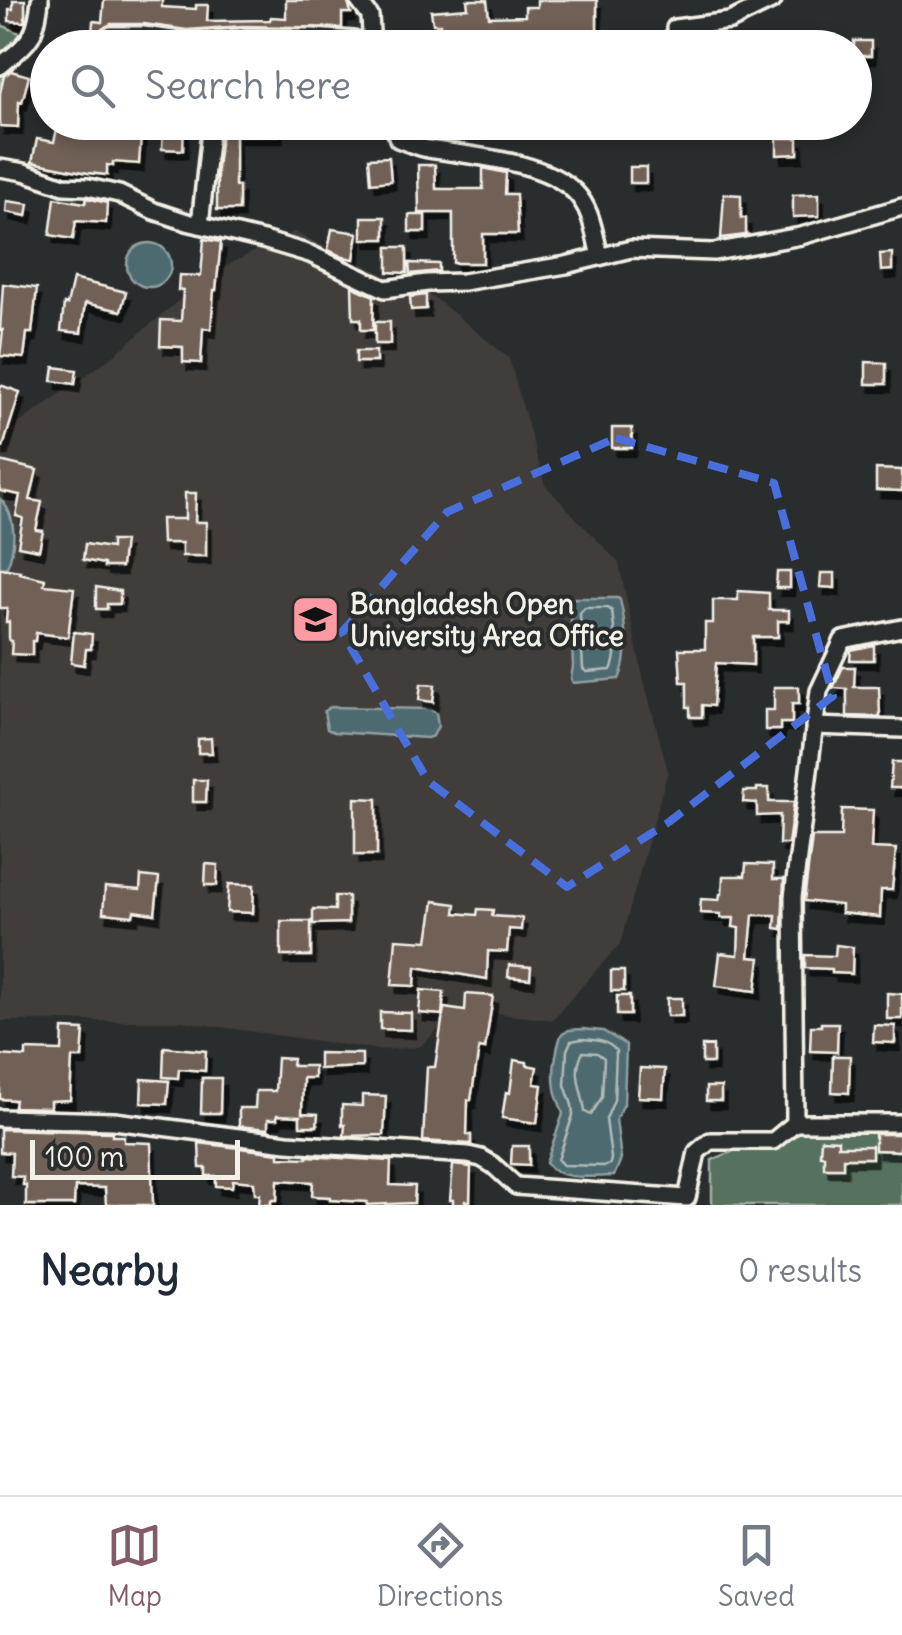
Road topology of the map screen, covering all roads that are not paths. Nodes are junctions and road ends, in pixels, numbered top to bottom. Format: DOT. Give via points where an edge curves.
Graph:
graph roads {
  1 [pos="40,0"];
  2 [pos="358,0"];
  3 [pos="772,0"];
  4 [pos="676,28"];
  5 [pos="34,30"];
  6 [pos="370,30"];
  7 [pos="30,40"];
  8 [pos="0,46"];
  9 [pos="0,66"];
  10 [pos="208,140"];
  11 [pos="400,140"];
  12 [pos="0,168"];
  13 [pos="902,207"];
  14 [pos="200,225"];
  15 [pos="600,256"];
  16 [pos="902,628"];
  17 [pos="814,726"];
  18 [pos="902,730"];
  19 [pos="0,1118"];
  20 [pos="902,1123"];
  21 [pos="796,1124"];
  22 [pos="687,1201"];
  1 -- 5 [label="street"];
  2 -- 6 [label="street" via="370,16"];
  3 -- 4 [label="street" via="730,21"];
  7 -- 8 [label="street"];
  7 -- 9 [label="street"];
  10 -- 14 [label="street"];
  11 -- 15 [label="street" via="550,174 576,192"];
  12 -- 14 [label="street" via="120,194"];
  13 -- 15 [label="street" via="714,252 631,248"];
  14 -- 15 [label="street" via="310,254 385,289"];
  16 -- 17 [label="street" via="843,640 819,691"];
  17 -- 18 [label="street"];
  17 -- 21 [label="street" via="793,897"];
  19 -- 22 [label="street" via="114,1121 468,1156 494,1166 516,1186"];
  20 -- 21 [label="street"];
  21 -- 22 [label="street" via="773,1140 710,1141 697,1152"];
}
